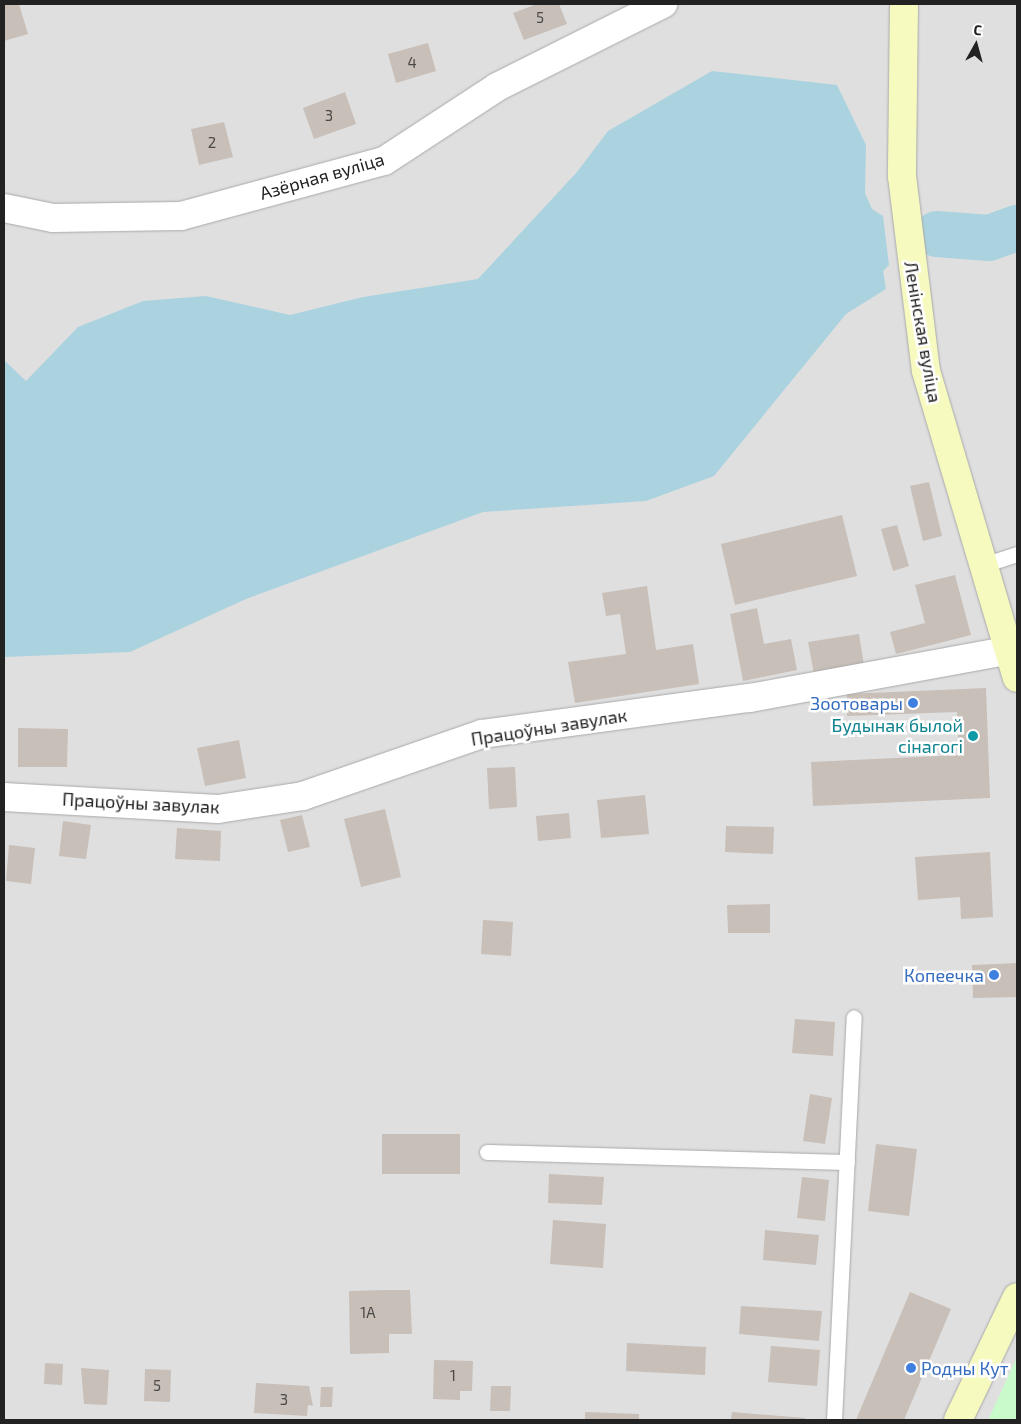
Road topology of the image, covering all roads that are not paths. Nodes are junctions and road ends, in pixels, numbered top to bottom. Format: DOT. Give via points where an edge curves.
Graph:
graph roads {
  1 [pos="663,4"];
  2 [pos="904,4"];
  3 [pos="4,208"];
  4 [pos="1017,554"];
  5 [pos="983,565"];
  6 [pos="1014,651"];
  7 [pos="1017,678"];
  8 [pos="4,797"];
  9 [pos="854,1017"];
  10 [pos="487,1152"];
  11 [pos="847,1162"];
  12 [pos="1017,1297"];
  13 [pos="834,1420"];
  14 [pos="958,1420"];
  1 -- 3 [label="street, Азёрная вуліца" via="497,87 384,161 181,216 52,218"];
  2 -- 5 [label="street, Ленінская вуліца" via="900,115 904,220 931,394"];
  4 -- 5 [label="lane"];
  5 -- 6 [label="street, Ленінская вуліца"];
  6 -- 7 [label="street, Ленінская вуліца"];
  6 -- 8 [label="street, Працоўны завулак" via="750,698 482,734 303,796 218,809"];
  9 -- 11 [label="lane"];
  10 -- 11 [label="lane"];
  11 -- 13 [label="lane"];
  12 -- 14 [label="street"];
}
